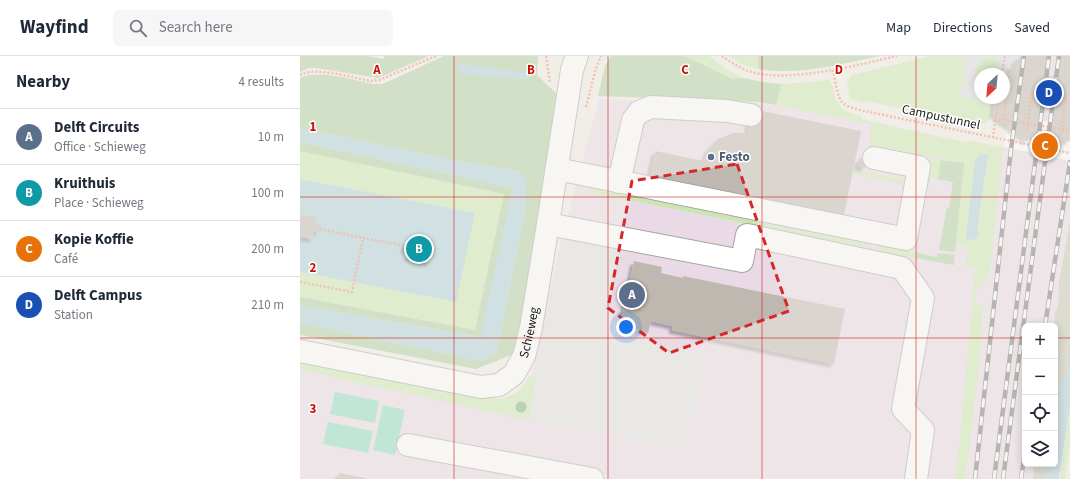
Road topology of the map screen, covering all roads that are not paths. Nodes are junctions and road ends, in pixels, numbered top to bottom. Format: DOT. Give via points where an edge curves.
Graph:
graph roads {
  1 [pos="572,61"];
  2 [pos="751,115"];
  3 [pos="874,158"];
  4 [pos="557,169"];
  5 [pos="619,182"];
  6 [pos="548,224"];
  7 [pos="300,351"];
  8 [pos="408,445"];
  9 [pos="592,479"];
  10 [pos="916,479"];
  1 -- 4 [label="street, Schieweg"];
  2 -- 5 [label="street" via="658,106 645,108 633,120"];
  3 -- 5 [label="street" via="919,167 906,240"];
  4 -- 5 [label="street"];
  4 -- 6 [label="street, Schieweg"];
  6 -- 7 [label="street, Schieweg" via="524,356 514,374 499,385 481,387"];
  6 -- 10 [label="street" via="742,261 747,235 902,268 923,298 903,409 923,430"];
  8 -- 9 [label="street"];
}
